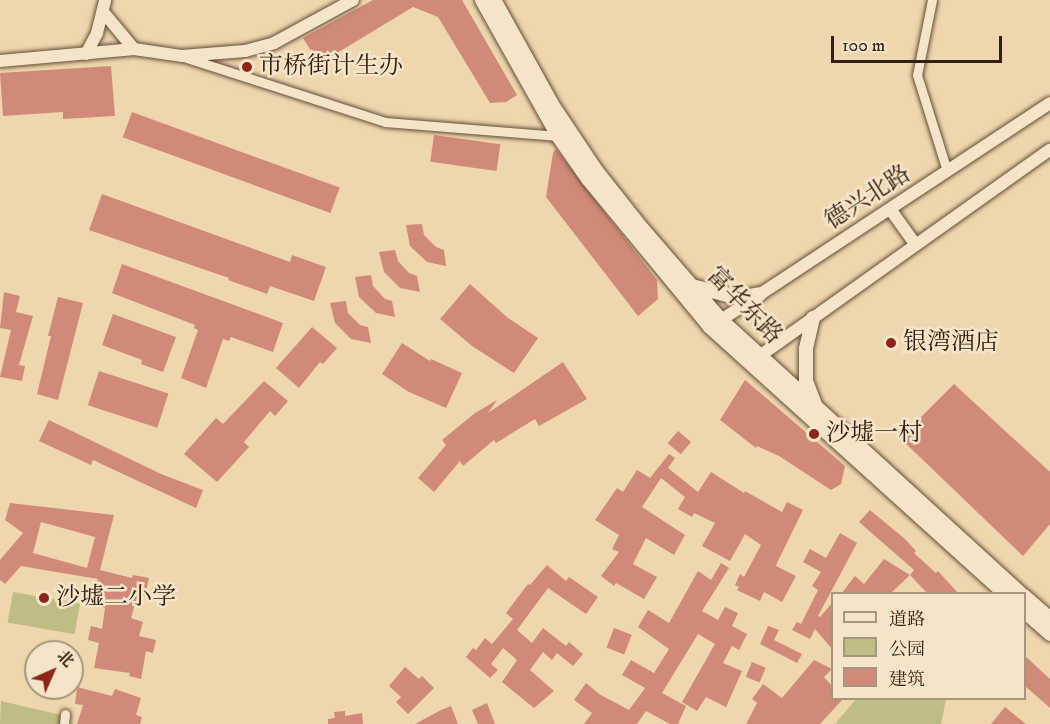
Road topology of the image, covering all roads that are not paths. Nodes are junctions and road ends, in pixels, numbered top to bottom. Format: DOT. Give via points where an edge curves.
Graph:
graph roads {
  1 [pos="105,0"];
  2 [pos="354,0"];
  3 [pos="482,0"];
  4 [pos="494,0"];
  5 [pos="932,0"];
  6 [pos="104,14"];
  7 [pos="134,49"];
  8 [pos="86,54"];
  9 [pos="182,56"];
  10 [pos="0,61"];
  11 [pos="1050,103"];
  12 [pos="558,136"];
  13 [pos="1050,150"];
  14 [pos="947,171"];
  15 [pos="890,209"];
  16 [pos="916,245"];
  17 [pos="692,286"];
  18 [pos="760,294"];
  19 [pos="813,318"];
  20 [pos="716,323"];
  21 [pos="754,360"];
  22 [pos="817,409"];
  23 [pos="1003,592"];
  24 [pos="1020,592"];
  25 [pos="1026,598"];
  26 [pos="1026,613"];
  27 [pos="1050,619"];
  28 [pos="1050,634"];
  1 -- 6 [label="street"];
  2 -- 9 [label="street" via="274,43 233,53"];
  3 -- 12 [label="main road, 富华东路"];
  4 -- 17 [label="main road, 富华东路" via="553,106 595,168"];
  5 -- 14 [label="street" via="917,75"];
  6 -- 7 [label="street"];
  6 -- 8 [label="street"];
  7 -- 8 [label="street"];
  7 -- 9 [label="street"];
  8 -- 10 [label="street"];
  9 -- 12 [label="street" via="385,122"];
  11 -- 14 [label="street, 德兴北路"];
  12 -- 20 [label="main road, 富华东路" via="595,188"];
  13 -- 16 [label="street"];
  14 -- 15 [label="street, 德兴北路"];
  15 -- 16 [label="street"];
  15 -- 18 [label="street, 德兴北路"];
  16 -- 19 [label="street"];
  17 -- 18 [label="main road" via="738,298"];
  17 -- 20 [label="main road, 富华东路"];
  18 -- 20 [label="street, 德兴北路"];
  19 -- 21 [label="street"];
  19 -- 22 [label="main road" via="806,349 806,381"];
  20 -- 21 [label="main road, 富华东路"];
  21 -- 22 [label="main road, 富华东路"];
  21 -- 23 [label="main road, 富华东路" via="806,413"];
  22 -- 24 [label="main road, 富华东路"];
  25 -- 27 [label="main road, 富华东路"];
  26 -- 28 [label="main road"];
}
